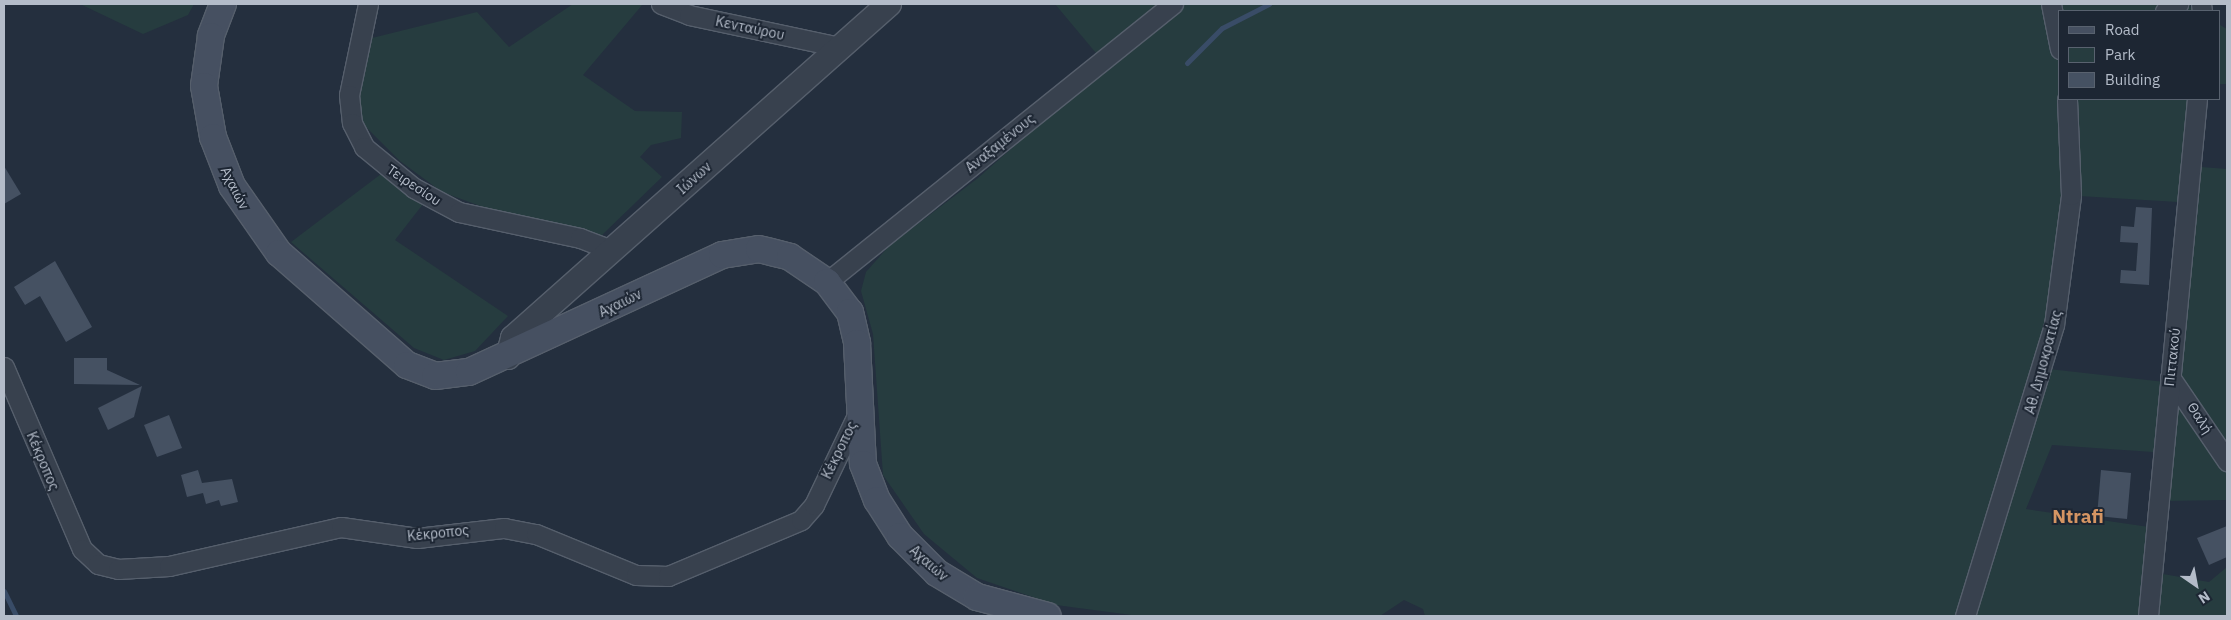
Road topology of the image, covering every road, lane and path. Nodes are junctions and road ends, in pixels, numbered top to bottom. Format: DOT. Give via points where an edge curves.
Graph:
graph roads {
  1 [pos="223,4"];
  2 [pos="368,4"];
  3 [pos="660,4"];
  4 [pos="889,4"];
  5 [pos="1174,4"];
  6 [pos="2051,4"];
  7 [pos="2178,4"];
  8 [pos="2167,10"];
  9 [pos="2058,39"];
  10 [pos="840,47"];
  11 [pos="2067,100"];
  12 [pos="2197,100"];
  13 [pos="612,250"];
  14 [pos="827,282"];
  15 [pos="508,357"];
  16 [pos="4,366"];
  17 [pos="2170,377"];
  18 [pos="858,413"];
  19 [pos="2227,461"];
  20 [pos="1048,616"];
  21 [pos="1966,616"];
  22 [pos="2148,616"];
  1 -- 15 [label="main road, Αχαιών" via="205,64 206,110 232,186 264,236 414,369 451,376"];
  2 -- 13 [label="street, Τειρεσίου" via="348,95 352,123 364,147 414,188 459,212 574,237"];
  3 -- 10 [label="street, Κενταύρου" via="689,15"];
  4 -- 10 [label="street, Ιώνων"];
  5 -- 14 [label="street, Αναξαμένους"];
  6 -- 9 [label="street"];
  7 -- 8 [label="street"];
  10 -- 13 [label="street, Ιώνων"];
  11 -- 21 [label="street, Αθ. Δημοκρατίας" via="2071,195 2054,325"];
  12 -- 17 [label="street, Πιττακού"];
  13 -- 15 [label="street, Ιώνων" via="513,338"];
  14 -- 15 [label="main road, Αχαιών" via="779,253 736,251"];
  14 -- 18 [label="main road, Αχαιών" via="842,297 854,325"];
  16 -- 18 [label="street, Κέκροπος" via="82,549 98,564 124,570 169,566 341,527 417,538 504,528 536,534 636,574 668,576 801,520 814,505"];
  17 -- 19 [label="street, Θαλή"];
  17 -- 22 [label="street, Πιττακού"];
  18 -- 20 [label="main road, Αχαιών" via="863,464 872,489 913,551 950,582 977,597"];
}
